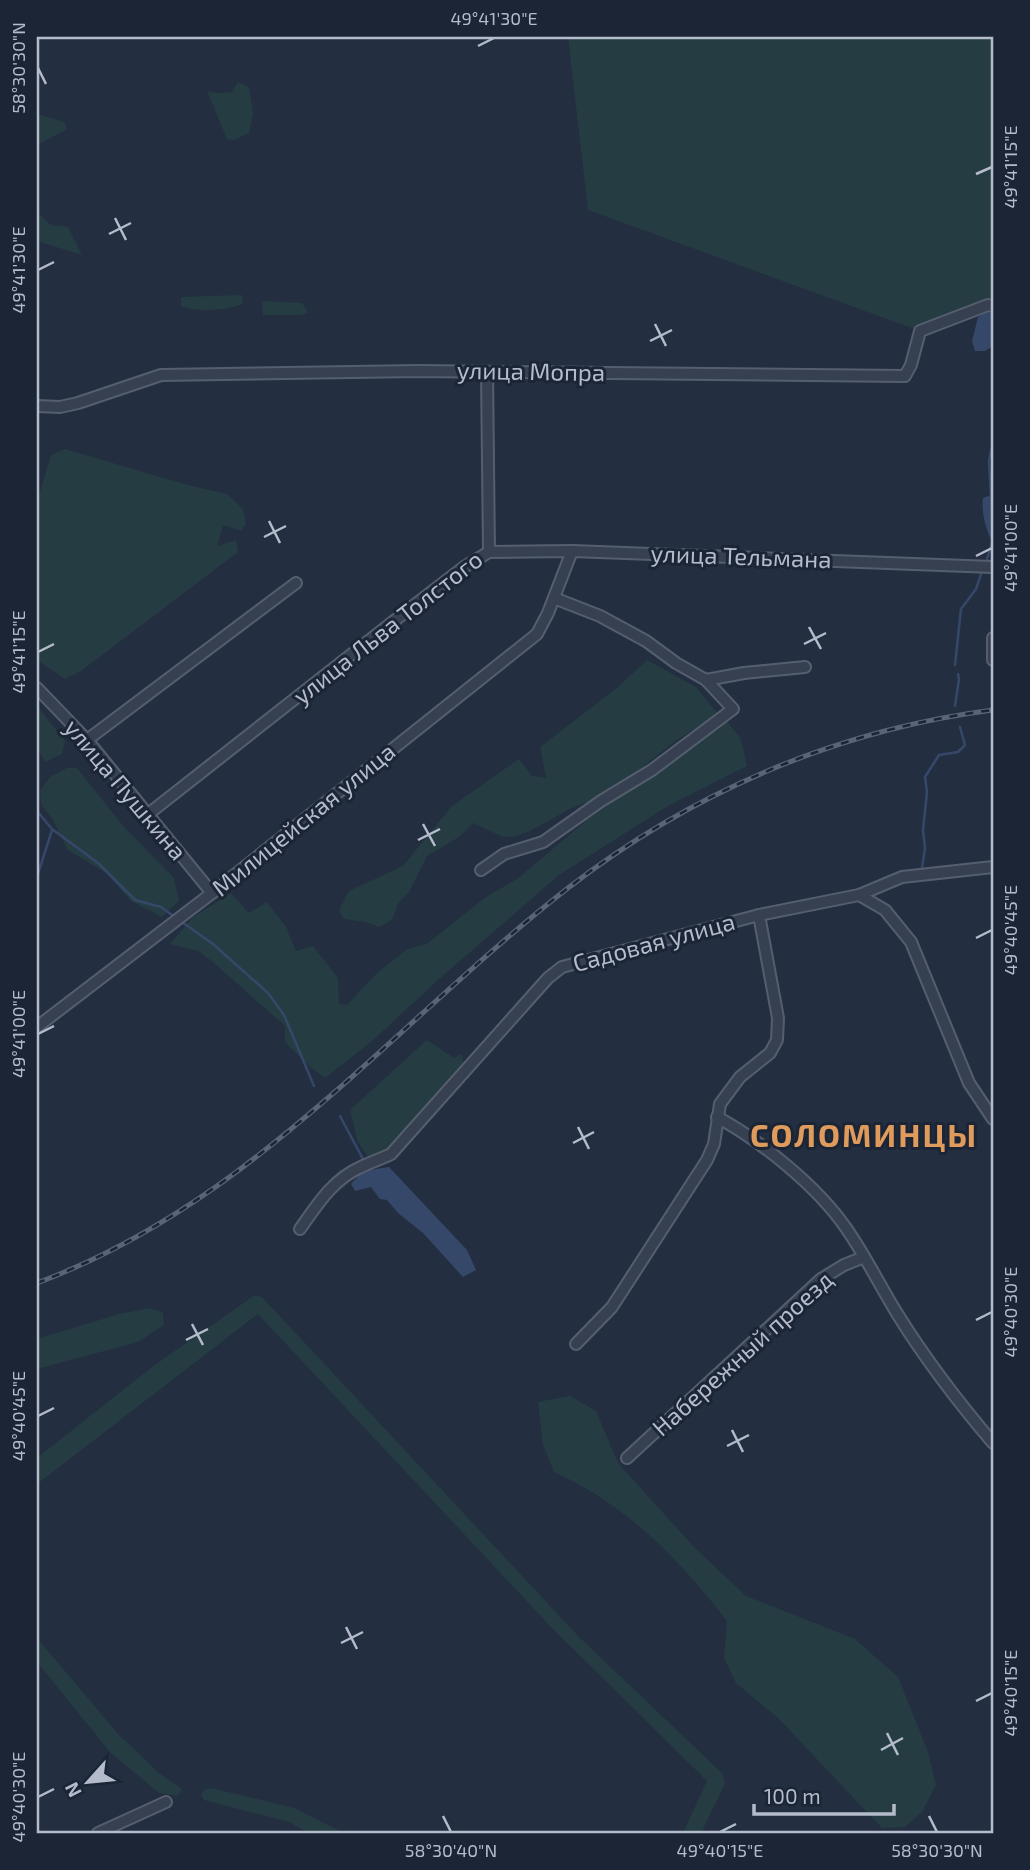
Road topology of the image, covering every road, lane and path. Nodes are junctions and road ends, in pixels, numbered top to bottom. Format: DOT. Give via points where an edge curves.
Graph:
graph roads {
  1 [pos="993,306"];
  2 [pos="487,372"];
  3 [pos="37,406"];
  4 [pos="572,551"];
  5 [pos="489,552"];
  6 [pos="993,567"];
  7 [pos="296,583"];
  8 [pos="554,598"];
  9 [pos="993,638"];
  10 [pos="993,660"];
  11 [pos="805,667"];
  12 [pos="706,680"];
  13 [pos="37,688"];
  14 [pos="86,740"];
  15 [pos="147,815"];
  16 [pos="993,867"];
  17 [pos="481,870"];
  18 [pos="212,893"];
  19 [pos="859,895"];
  20 [pos="759,915"];
  21 [pos="37,1027"];
  22 [pos="717,1116"];
  23 [pos="993,1119"];
  24 [pos="300,1229"];
  25 [pos="864,1258"];
  26 [pos="576,1344"];
  27 [pos="993,1443"];
  28 [pos="627,1458"];
  29 [pos="166,1802"];
  30 [pos="98,1833"];
  1 -- 2 [label="street, улица Мопра" via="920,331 905,376"];
  2 -- 3 [label="street, улица Мопра" via="161,375 78,403"];
  2 -- 5 [label="street, улица Льва Толстого"];
  4 -- 5 [label="street, улица Тельмана"];
  4 -- 6 [label="street, улица Тельмана"];
  4 -- 8 [label="street, Милицейская улица"];
  5 -- 15 [label="street, улица Льва Толстого"];
  7 -- 14 [label="street"];
  8 -- 12 [label="street" via="646,640"];
  8 -- 18 [label="street, Милицейская улица" via="537,634"];
  9 -- 10 [label="street"];
  11 -- 12 [label="street"];
  12 -- 17 [label="street" via="733,709 652,770 543,842 504,854"];
  13 -- 14 [label="street, улица Пушкина"];
  14 -- 15 [label="street, улица Пушкина"];
  15 -- 18 [label="street, улица Пушкина"];
  16 -- 19 [label="street, Садовая улица" via="902,877"];
  18 -- 21 [label="street, Милицейская улица"];
  19 -- 20 [label="street, Садовая улица"];
  19 -- 23 [label="street" via="886,910 911,942 969,1083"];
  20 -- 22 [label="street" via="778,1018 777,1040 770,1053 740,1077 720,1104"];
  20 -- 24 [label="street, Садовая улица" via="562,967 391,1154 346,1176 324,1195"];
  22 -- 25 [label="street" via="802,1178 845,1226"];
  22 -- 26 [label="street" via="707,1160 612,1307"];
  25 -- 27 [label="street" via="941,1378"];
  25 -- 28 [label="street, Набережный проезд" via="821,1279"];
  29 -- 30 [label="street"];
}
